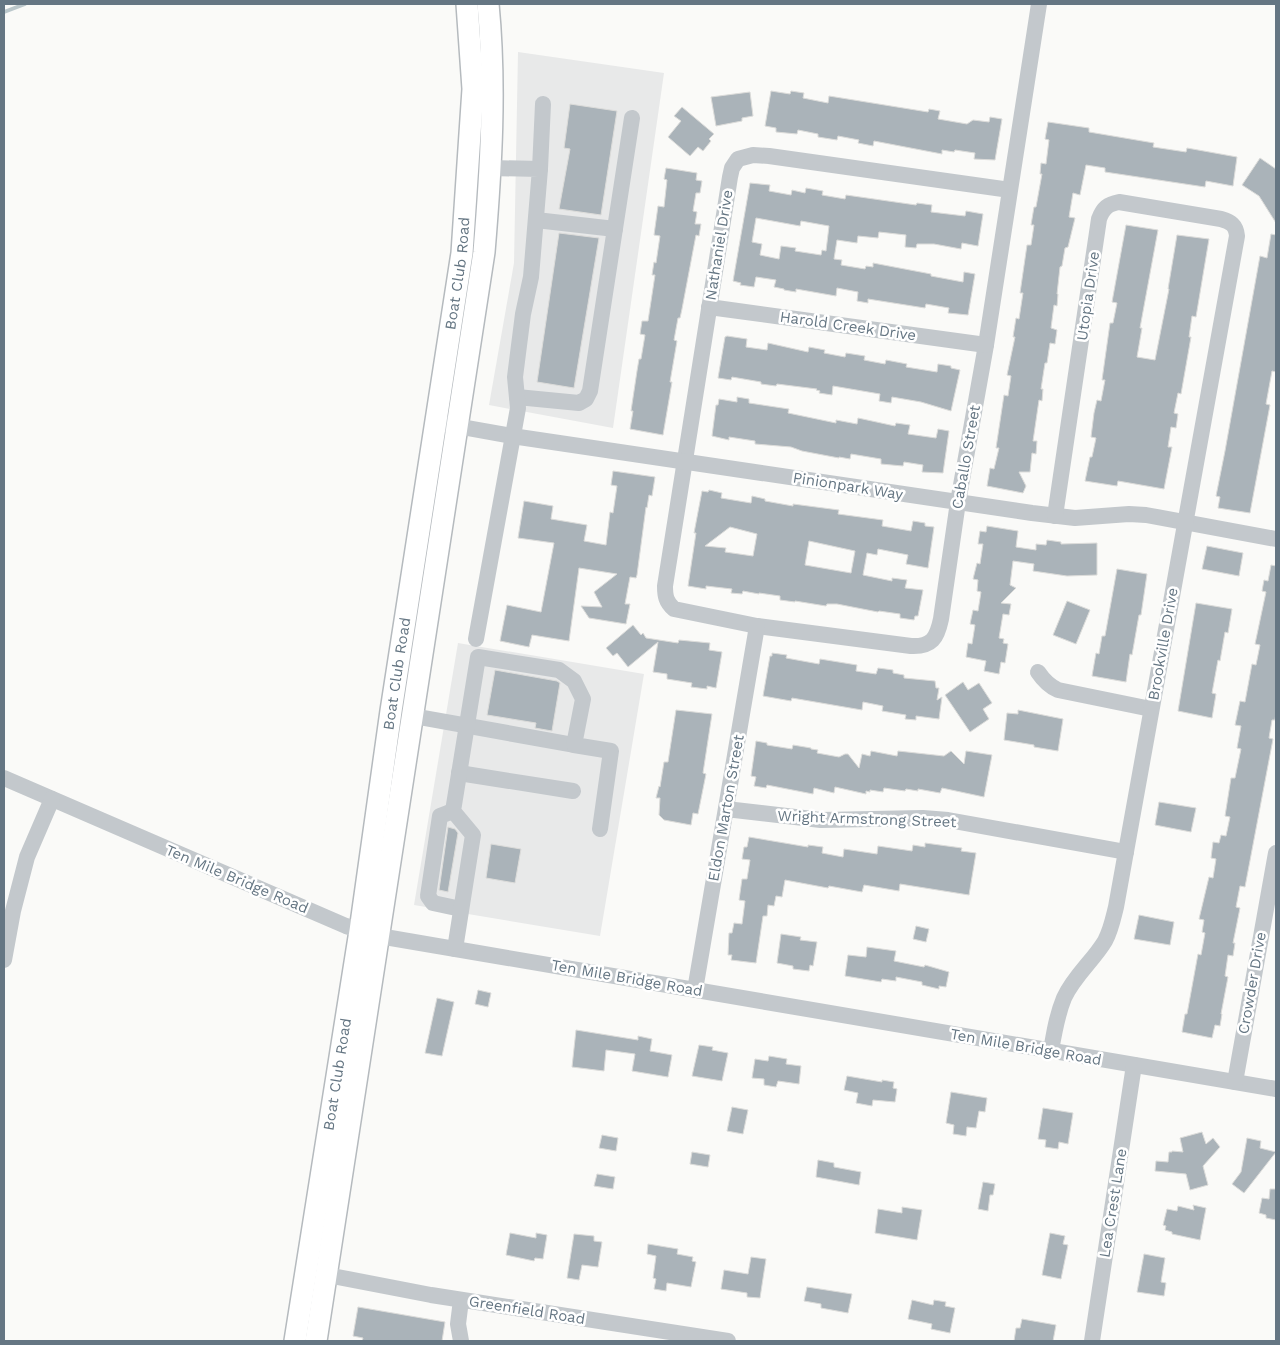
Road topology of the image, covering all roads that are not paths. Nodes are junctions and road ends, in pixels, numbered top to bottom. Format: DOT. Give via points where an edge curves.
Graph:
graph roads {
  1 [pos="467,4"];
  2 [pos="488,4"];
  3 [pos="1039,4"];
  4 [pos="543,104"];
  5 [pos="632,118"];
  6 [pos="491,168"];
  7 [pos="540,169"];
  8 [pos="1010,190"];
  9 [pos="536,220"];
  10 [pos="1233,224"];
  11 [pos="615,229"];
  12 [pos="709,307"];
  13 [pos="986,345"];
  14 [pos="518,397"];
  15 [pos="436,422"];
  16 [pos="458,426"];
  17 [pos="512,436"];
  18 [pos="685,461"];
  19 [pos="958,502"];
  20 [pos="1055,516"];
  21 [pos="1185,521"];
  22 [pos="1269,538"];
  23 [pos="668,604"];
  24 [pos="757,626"];
  25 [pos="476,639"];
  26 [pos="1038,672"];
  27 [pos="1151,709"];
  28 [pos="413,716"];
  29 [pos="467,726"];
  30 [pos="574,745"];
  31 [pos="459,773"];
  32 [pos="4,778"];
  33 [pos="573,791"];
  34 [pos="52,799"];
  35 [pos="726,809"];
  36 [pos="453,811"];
  37 [pos="600,828"];
  38 [pos="1126,852"];
  39 [pos="1276,854"];
  40 [pos="1273,885"];
  41 [pos="461,910"];
  42 [pos="369,933"];
  43 [pos="455,949"];
  44 [pos="4,960"];
  45 [pos="695,990"];
  46 [pos="1051,1051"];
  47 [pos="1134,1065"];
  48 [pos="1235,1082"];
  49 [pos="1276,1090"];
  50 [pos="327,1275"];
  51 [pos="461,1300"];
  52 [pos="295,1341"];
  53 [pos="316,1341"];
  54 [pos="460,1341"];
  55 [pos="728,1341"];
  56 [pos="1092,1341"];
  1 -- 15 [label="main road, Boat Club Road" via="473,89 467,195 462,253"];
  2 -- 6 [label="main road, Boat Club Road" via="493,79"];
  3 -- 8 [label="street, Caballo Street"];
  4 -- 7 [label="street"];
  5 -- 11 [label="street"];
  6 -- 7 [label="street"];
  6 -- 16 [label="main road, Boat Club Road" via="484,252"];
  7 -- 9 [label="street"];
  8 -- 12 [label="street, Nathaniel Drive" via="753,154 743,157 732,168"];
  8 -- 13 [label="street, Caballo Street"];
  9 -- 11 [label="street"];
  9 -- 14 [label="street" via="515,377"];
  10 -- 20 [label="street, Utopia Drive" via="1221,219 1120,202 1112,203 1102,211"];
  10 -- 21 [label="street, Brookville Drive" via="1237,236"];
  11 -- 14 [label="street" via="586,400 566,403"];
  12 -- 13 [label="street, Harold Creek Drive"];
  12 -- 18 [label="street, Nathaniel Drive"];
  13 -- 19 [label="street, Caballo Street"];
  14 -- 17 [label="street"];
  15 -- 16 [label="street, Pinionpark Way"];
  15 -- 42 [label="main road, Boat Club Road" via="391,711"];
  16 -- 17 [label="street, Pinionpark Way"];
  16 -- 28 [label="main road, Boat Club Road"];
  17 -- 18 [label="street, Pinionpark Way"];
  17 -- 25 [label="street"];
  18 -- 19 [label="street, Pinionpark Way"];
  18 -- 23 [label="street, Nathaniel Drive" via="665,586"];
  19 -- 20 [label="street, Pinionpark Way"];
  19 -- 24 [label="street, Caballo Street" via="939,630 931,642 911,646"];
  20 -- 21 [label="street, Pinionpark Way" via="1075,518 1129,514"];
  21 -- 22 [label="street, Pinionpark Way"];
  21 -- 27 [label="street, Brookville Drive"];
  23 -- 24 [label="street, Caballo Street" via="685,613"];
  24 -- 35 [label="street, Eldon Marton Street"];
  26 -- 27 [label="street" via="1050,687 1058,690"];
  27 -- 38 [label="street, Brookville Drive"];
  28 -- 29 [label="street"];
  28 -- 42 [label="main road, Boat Club Road"];
  29 -- 30 [label="street"];
  29 -- 30 [label="street" via="478,657 559,670 574,681 583,699"];
  29 -- 31 [label="street"];
  30 -- 37 [label="street" via="611,751"];
  31 -- 33 [label="street"];
  31 -- 36 [label="street"];
  32 -- 34 [label="street, Ten Mile Bridge Road"];
  34 -- 42 [label="street, Ten Mile Bridge Road"];
  34 -- 44 [label="street" via="27,857"];
  35 -- 38 [label="street, Wright Armstrong Street" via="821,820 948,820"];
  35 -- 45 [label="street, Eldon Marton Street"];
  36 -- 41 [label="street" via="473,835"];
  36 -- 41 [label="street" via="440,816 428,896 433,903"];
  38 -- 46 [label="street, Brookville Drive" via="1111,926 1064,998"];
  39 -- 40 [label="street, Crowder Drive"];
  40 -- 48 [label="street, Crowder Drive"];
  41 -- 43 [label="street"];
  42 -- 43 [label="street, Ten Mile Bridge Road"];
  42 -- 50 [label="main road, Boat Club Road"];
  42 -- 52 [label="main road, Boat Club Road"];
  43 -- 45 [label="street, Ten Mile Bridge Road"];
  45 -- 46 [label="street, Ten Mile Bridge Road"];
  46 -- 47 [label="street, Ten Mile Bridge Road"];
  47 -- 48 [label="street, Ten Mile Bridge Road"];
  47 -- 56 [label="street, Lea Crest Lane"];
  48 -- 49 [label="street, Ten Mile Bridge Road"];
  50 -- 51 [label="street, Greenfield Road"];
  50 -- 53 [label="main road, Boat Club Road"];
  51 -- 54 [label="street"];
  51 -- 55 [label="street, Greenfield Road"];
}
